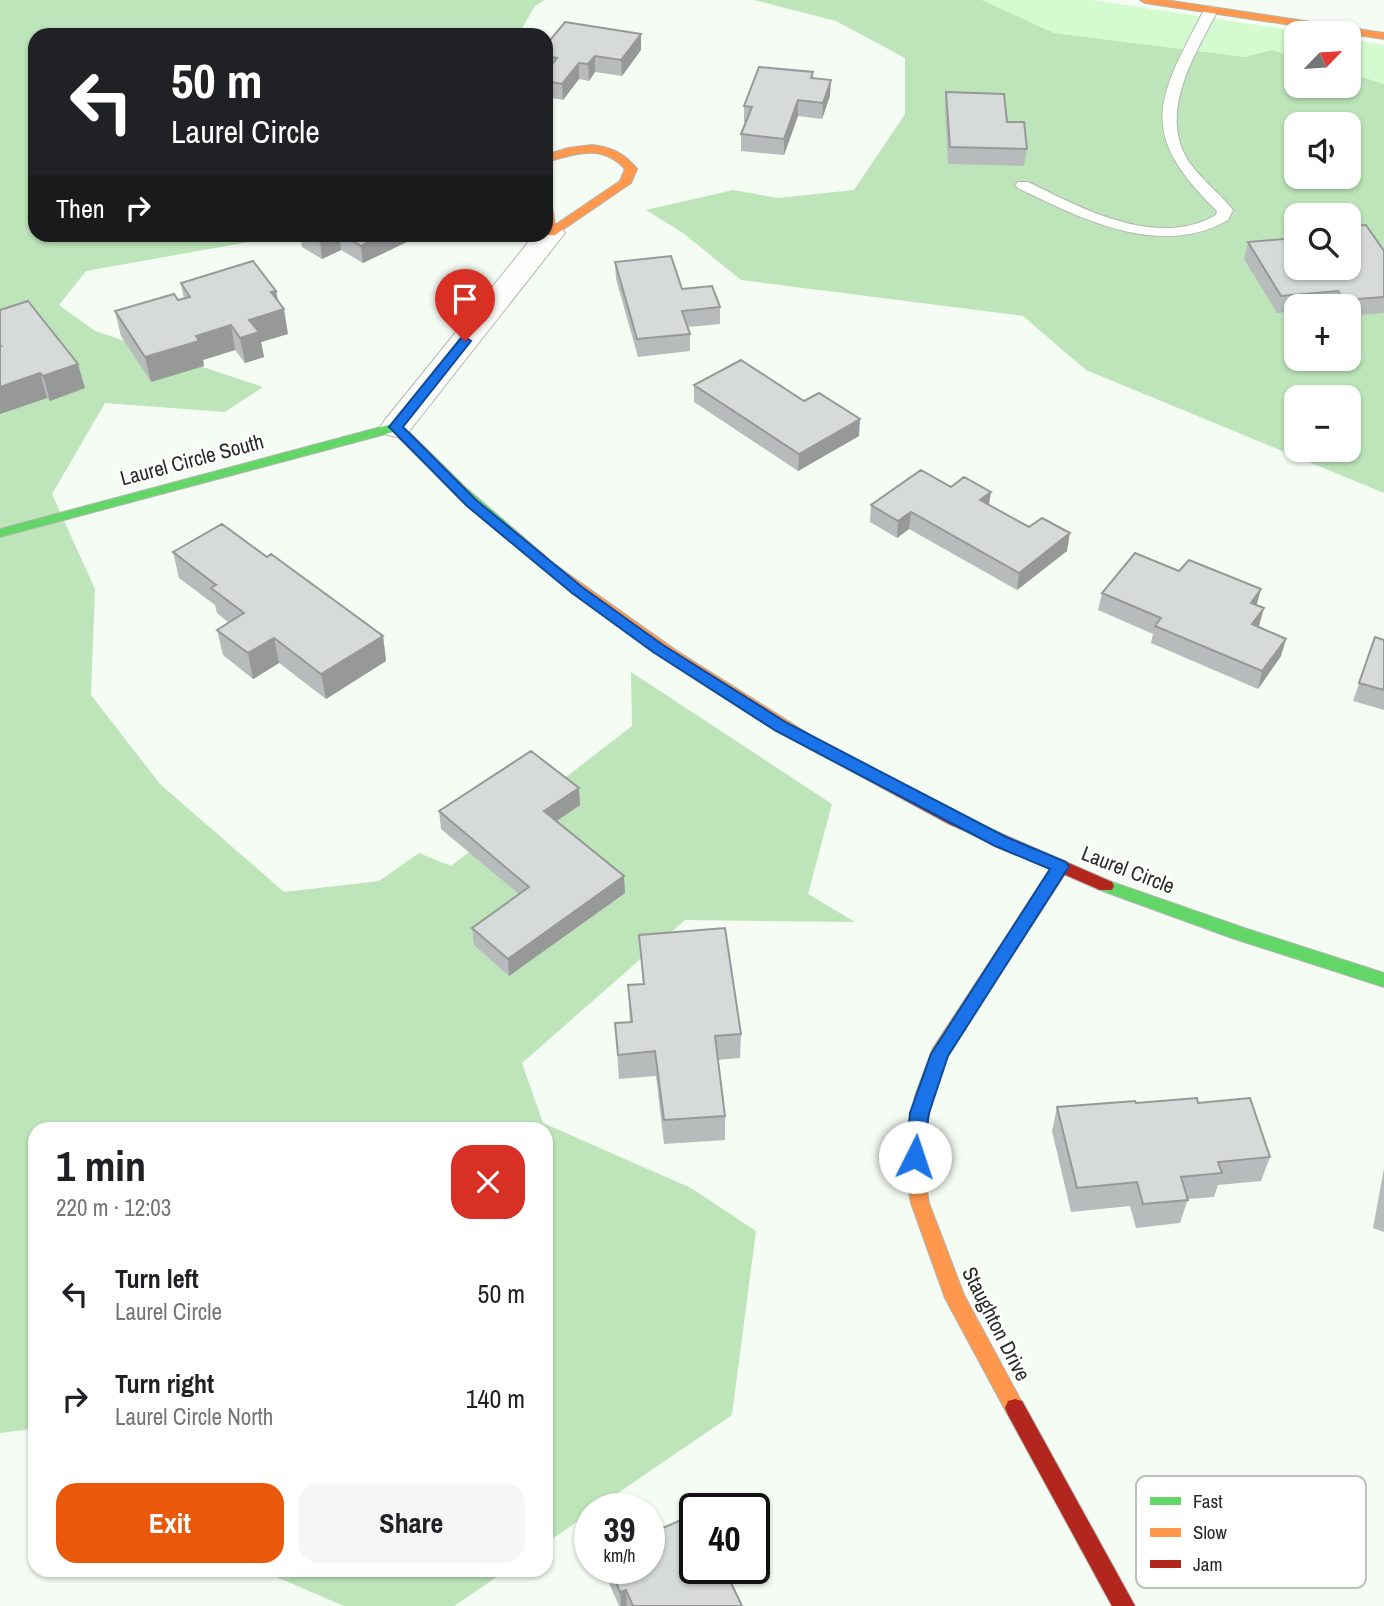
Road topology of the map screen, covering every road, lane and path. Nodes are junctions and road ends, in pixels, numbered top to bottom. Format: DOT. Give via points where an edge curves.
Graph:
graph roads {
  1 [pos="1145,0"];
  2 [pos="1211,10"];
  3 [pos="1384,36"];
  4 [pos="553,155"];
  5 [pos="1023,185"];
  6 [pos="553,218"];
  7 [pos="533,242"];
  8 [pos="396,427"];
  9 [pos="0,533"];
  10 [pos="1061,867"];
  11 [pos="1384,980"];
  12 [pos="1124,1606"];
  1 -- 2 [label="street"];
  2 -- 3 [label="street"];
  2 -- 5 [label="lane" via="1181,67 1168,117 1185,169 1225,210 1223,217 1207,228 1183,234 1133,228"];
  4 -- 6 [label="street" via="598,150 618,155 631,169 625,183"];
  7 -- 8 [label="street"];
  8 -- 9 [label="street, Laurel Circle South"];
  8 -- 10 [label="street, Laurel Circle" via="480,510 658,649 782,727 1001,842"];
  10 -- 11 [label="street, Laurel Circle" via="1247,936"];
  10 -- 12 [label="street, Staughton Drive" via="939,1054 917,1124 916,1180 955,1298"];
}
